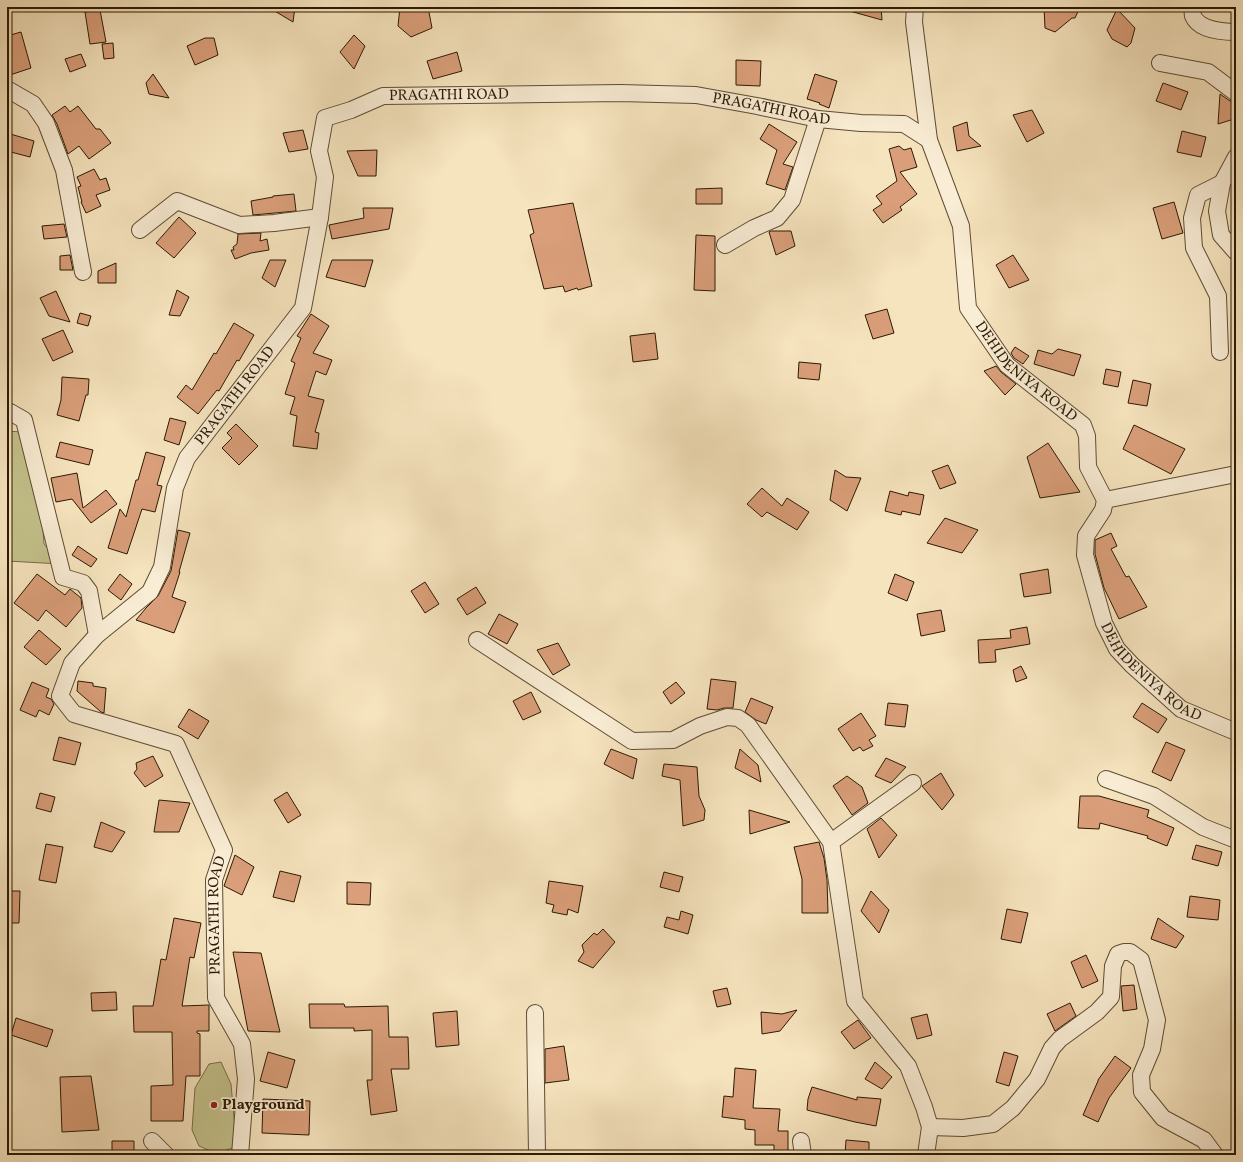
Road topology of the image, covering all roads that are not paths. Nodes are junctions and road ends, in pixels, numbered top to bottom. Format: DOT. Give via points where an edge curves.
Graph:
graph roads {
  1 [pos="915,7"];
  2 [pos="1193,7"];
  3 [pos="1236,32"];
  4 [pos="1160,64"];
  5 [pos="7,89"];
  6 [pos="1236,93"];
  7 [pos="818,119"];
  8 [pos="929,140"];
  9 [pos="1236,157"];
  10 [pos="1222,183"];
  11 [pos="320,217"];
  12 [pos="140,230"];
  13 [pos="725,246"];
  14 [pos="1236,252"];
  15 [pos="83,272"];
  16 [pos="1220,352"];
  17 [pos="7,412"];
  18 [pos="1231,475"];
  19 [pos="1105,500"];
  20 [pos="97,635"];
  21 [pos="477,640"];
  22 [pos="1236,732"];
  23 [pos="1106,779"];
  24 [pos="913,783"];
  25 [pos="1236,840"];
  26 [pos="831,842"];
  27 [pos="535,1013"];
  28 [pos="930,1127"];
  29 [pos="152,1141"];
  30 [pos="166,1155"];
  31 [pos="240,1155"];
  32 [pos="537,1155"];
  33 [pos="926,1155"];
  34 [pos="1215,1155"];
  1 -- 8 [label="street, DEHIDENIYA ROAD" via="914,22"];
  2 -- 3 [label="street" via="1193,16 1200,25 1222,32"];
  4 -- 6 [label="street" via="1208,72"];
  5 -- 15 [label="street" via="33,104 46,123 64,170"];
  7 -- 8 [label="street, PRAGATHI ROAD" via="904,124"];
  7 -- 11 [label="street, PRAGATHI ROAD" via="696,96 620,93 383,96 325,118 319,151 325,177"];
  7 -- 13 [label="street" via="792,200 777,218 754,228"];
  8 -- 19 [label="street, DEHIDENIYA ROAD" via="961,226 968,308 1007,365 1083,425 1087,436 1088,467"];
  9 -- 10 [label="street"];
  10 -- 14 [label="street" via="1216,212 1221,235"];
  10 -- 16 [label="street" via="1198,195 1192,218 1194,248 1218,296"];
  11 -- 12 [label="street" via="239,225 177,201"];
  11 -- 20 [label="street, PRAGATHI ROAD" via="303,308 187,458 175,488 162,567 150,592"];
  17 -- 20 [label="street" via="24,420 63,577 83,583 89,591"];
  18 -- 19 [label="street"];
  19 -- 22 [label="street, DEHIDENIYA ROAD" via="1103,510 1086,536 1084,555 1104,623 1117,649 1181,709"];
  20 -- 31 [label="street, PRAGATHI ROAD" via="72,663 60,696 74,714 176,744 224,850 214,880 216,998 242,1044 246,1079"];
  21 -- 26 [label="street" via="632,741 672,740 700,726 727,717 738,718 748,725"];
  23 -- 25 [label="street" via="1154,796 1203,828"];
  24 -- 26 [label="street"];
  26 -- 28 [label="street" via="855,1001 908,1066"];
  27 -- 32 [label="street"];
  28 -- 33 [label="street"];
  28 -- 34 [label="street" via="963,1128 994,1124 1013,1108 1037,1079 1056,1043 1097,1012 1111,997 1113,966 1118,954 1130,952 1141,960 1157,1020 1152,1049 1141,1075 1142,1092 1163,1118 1204,1140"];
  29 -- 30 [label="street"];
}
